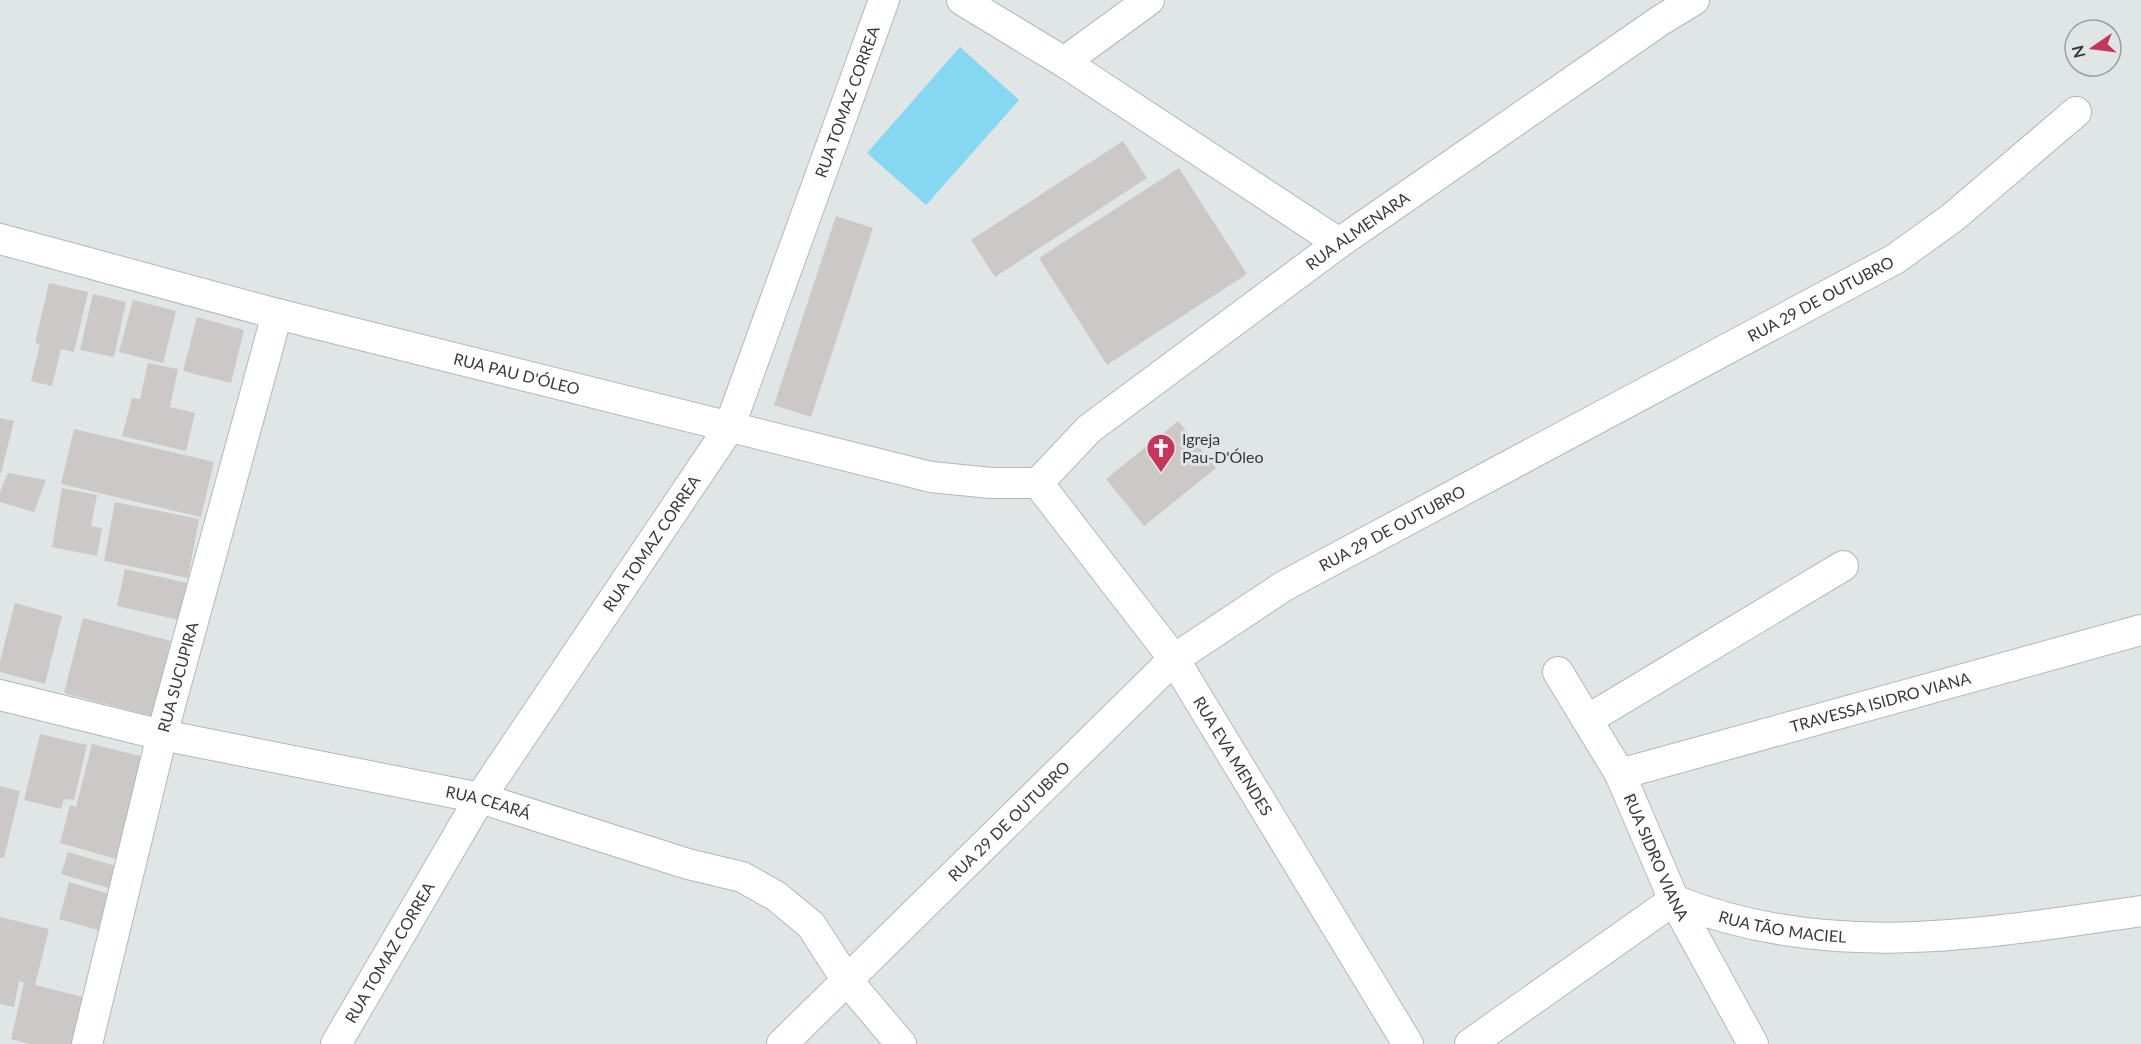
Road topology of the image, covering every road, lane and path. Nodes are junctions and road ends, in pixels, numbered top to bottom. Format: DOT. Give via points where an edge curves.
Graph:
graph roads {
  1 [pos="884,0"];
  2 [pos="962,0"];
  3 [pos="1149,0"];
  4 [pos="1694,0"];
  5 [pos="1064,62"];
  6 [pos="2076,112"];
  7 [pos="0,239"];
  8 [pos="1339,243"];
  9 [pos="277,314"];
  10 [pos="729,428"];
  11 [pos="1038,483"];
  12 [pos="1843,566"];
  13 [pos="2141,630"];
  14 [pos="1174,659"];
  15 [pos="1558,672"];
  16 [pos="0,695"];
  17 [pos="1587,720"];
  18 [pos="162,735"];
  19 [pos="1620,774"];
  20 [pos="480,798"];
  21 [pos="1674,900"];
  22 [pos="2141,911"];
  23 [pos="846,979"];
  24 [pos="87,1044"];
  25 [pos="336,1044"];
  26 [pos="782,1044"];
  27 [pos="901,1044"];
  28 [pos="1408,1044"];
  29 [pos="1470,1044"];
  30 [pos="1753,1044"];
  1 -- 10 [label="street, RUA TOMAZ CORREA"];
  2 -- 5 [label="street"];
  3 -- 5 [label="street"];
  4 -- 8 [label="street, RUA ALMENARA"];
  5 -- 8 [label="street"];
  6 -- 14 [label="street, RUA 29 DE OUTUBRO" via="1952,218 1895,259 1284,586"];
  7 -- 9 [label="street, RUA PAU D'ÓLEO"];
  8 -- 11 [label="street, RUA ALMENARA" via="1089,429"];
  9 -- 10 [label="street, RUA PAU D'ÓLEO"];
  9 -- 18 [label="street, RUA SUCUPIRA"];
  10 -- 11 [label="street, RUA PAU D'ÓLEO" via="931,477"];
  10 -- 20 [label="street, RUA TOMAZ CORREA"];
  11 -- 14 [label="street, RUA EVA MENDES"];
  12 -- 17 [label="street"];
  13 -- 19 [label="street, TRAVESSA ISIDRO VIANA"];
  14 -- 23 [label="street, RUA 29 DE OUTUBRO"];
  14 -- 28 [label="street, RUA EVA MENDES"];
  15 -- 17 [label="street, RUA SIDRO VIANA"];
  16 -- 18 [label="street, RUA CEARÁ"];
  17 -- 19 [label="street, RUA SIDRO VIANA"];
  18 -- 20 [label="street, RUA CEARÁ"];
  18 -- 24 [label="street, RUA SUCUPIRA"];
  19 -- 21 [label="street, RUA SIDRO VIANA"];
  20 -- 23 [label="street, RUA CEARÁ" via="688,864 742,877 776,896 811,925"];
  20 -- 25 [label="street, RUA TOMAZ CORREA"];
  21 -- 22 [label="street, RUA TÃO MACIEL" via="1713,916 1758,927 1880,940 1992,933"];
  21 -- 29 [label="street"];
  21 -- 30 [label="street, RUA SIDRO VIANA"];
  23 -- 26 [label="street, RUA 29 DE OUTUBRO"];
  23 -- 27 [label="street, RUA CEARÁ"];
}
